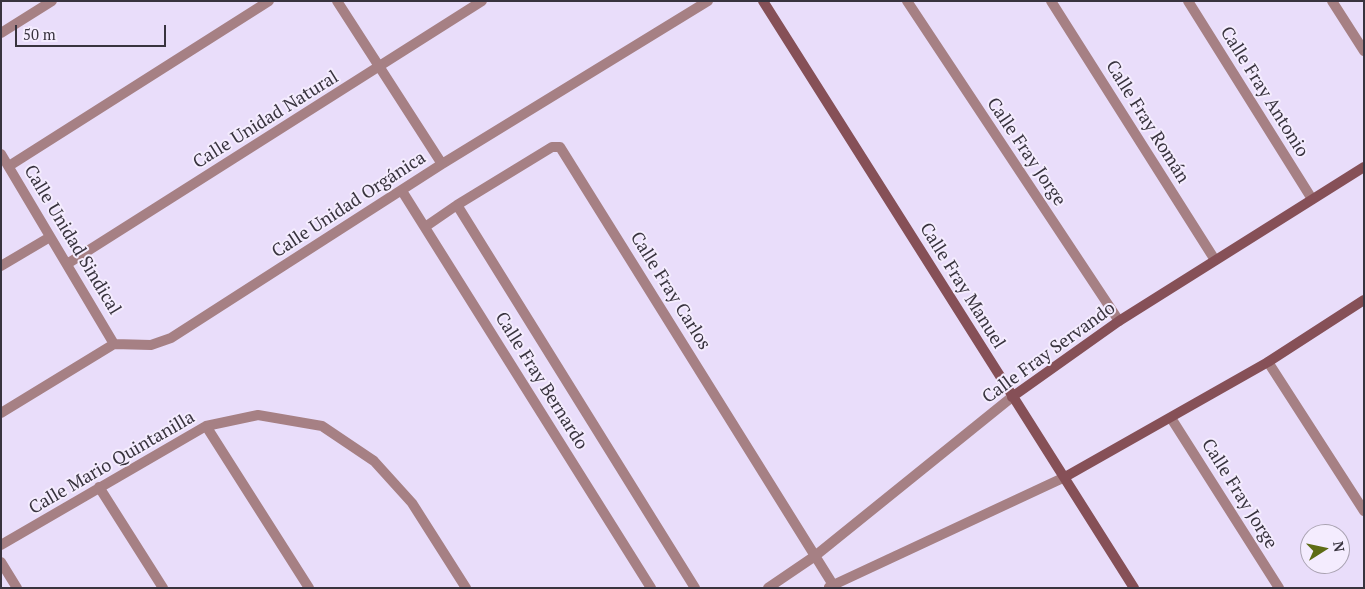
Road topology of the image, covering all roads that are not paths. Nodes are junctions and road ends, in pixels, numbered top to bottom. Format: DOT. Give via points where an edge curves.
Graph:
graph roads {
  1 [pos="52,1"];
  2 [pos="269,1"];
  3 [pos="337,1"];
  4 [pos="482,1"];
  5 [pos="708,1"];
  6 [pos="763,1"];
  7 [pos="907,1"];
  8 [pos="1051,1"];
  9 [pos="1188,1"];
  10 [pos="1332,1"];
  11 [pos="1,33"];
  12 [pos="1364,51"];
  13 [pos="379,68"];
  14 [pos="1,154"];
  15 [pos="442,164"];
  16 [pos="9,166"];
  17 [pos="1364,167"];
  18 [pos="402,191"];
  19 [pos="1312,199"];
  20 [pos="457,205"];
  21 [pos="425,228"];
  22 [pos="50,236"];
  23 [pos="1215,260"];
  24 [pos="66,264"];
  25 [pos="1,266"];
  26 [pos="1364,300"];
  27 [pos="1119,321"];
  28 [pos="114,344"];
  29 [pos="1268,362"];
  30 [pos="1012,397"];
  31 [pos="1,413"];
  32 [pos="1171,418"];
  33 [pos="206,426"];
  34 [pos="1065,477"];
  35 [pos="99,487"];
  36 [pos="1364,511"];
  37 [pos="1,545"];
  38 [pos="815,556"];
  39 [pos="1,562"];
  40 [pos="832,587"];
  41 [pos="18,588"];
  42 [pos="163,588"];
  43 [pos="309,588"];
  44 [pos="466,588"];
  45 [pos="651,588"];
  46 [pos="695,588"];
  47 [pos="768,588"];
  48 [pos="1134,588"];
  49 [pos="1279,588"];
  1 -- 11 [label="street"];
  2 -- 16 [label="street"];
  3 -- 13 [label="street"];
  4 -- 13 [label="street, Calle Unidad Natural"];
  5 -- 15 [label="street, Calle Unidad Orgánica"];
  6 -- 30 [label="street, Calle Fray Manuel"];
  7 -- 27 [label="street, Calle Fray Jorge"];
  8 -- 23 [label="street, Calle Fray Román"];
  9 -- 19 [label="street, Calle Fray Antonio"];
  10 -- 12 [label="street"];
  13 -- 15 [label="street"];
  13 -- 24 [label="street, Calle Unidad Natural"];
  14 -- 16 [label="street, Calle Unidad Sindical"];
  15 -- 18 [label="street, Calle Unidad Orgánica"];
  16 -- 22 [label="street, Calle Unidad Sindical"];
  17 -- 19 [label="street, Calle Fray Servando"];
  18 -- 21 [label="street, Calle Fray Bernardo"];
  18 -- 28 [label="street, Calle Unidad Orgánica" via="171,338 151,345"];
  19 -- 23 [label="street, Calle Fray Servando"];
  20 -- 21 [label="street, Calle Fray Carlos"];
  20 -- 38 [label="street, Calle Fray Carlos" via="552,147 560,147"];
  20 -- 46 [label="street, Calle Fray Bernardo"];
  21 -- 45 [label="street, Calle Fray Bernardo"];
  22 -- 24 [label="street, Calle Unidad Sindical"];
  22 -- 25 [label="street"];
  23 -- 27 [label="street, Calle Fray Servando"];
  24 -- 28 [label="street, Calle Unidad Sindical"];
  26 -- 29 [label="street"];
  27 -- 30 [label="street, Calle Fray Servando"];
  28 -- 31 [label="street"];
  29 -- 32 [label="street"];
  29 -- 36 [label="street"];
  30 -- 34 [label="street, Calle Fray Manuel"];
  30 -- 38 [label="street, Calle Fray Servando"];
  32 -- 34 [label="street"];
  32 -- 49 [label="street, Calle Fray Jorge"];
  33 -- 35 [label="street, Calle Mario Quintanilla"];
  33 -- 43 [label="street"];
  33 -- 44 [label="street, Calle Mario Quintanilla" via="258,415 322,426 374,461 412,503"];
  34 -- 40 [label="street"];
  34 -- 48 [label="street, Calle Fray Manuel"];
  35 -- 37 [label="street, Calle Mario Quintanilla"];
  35 -- 42 [label="street"];
  38 -- 40 [label="street, Calle Fray Carlos"];
  38 -- 47 [label="street, Calle Fray Servando"];
  39 -- 41 [label="street"];
}
